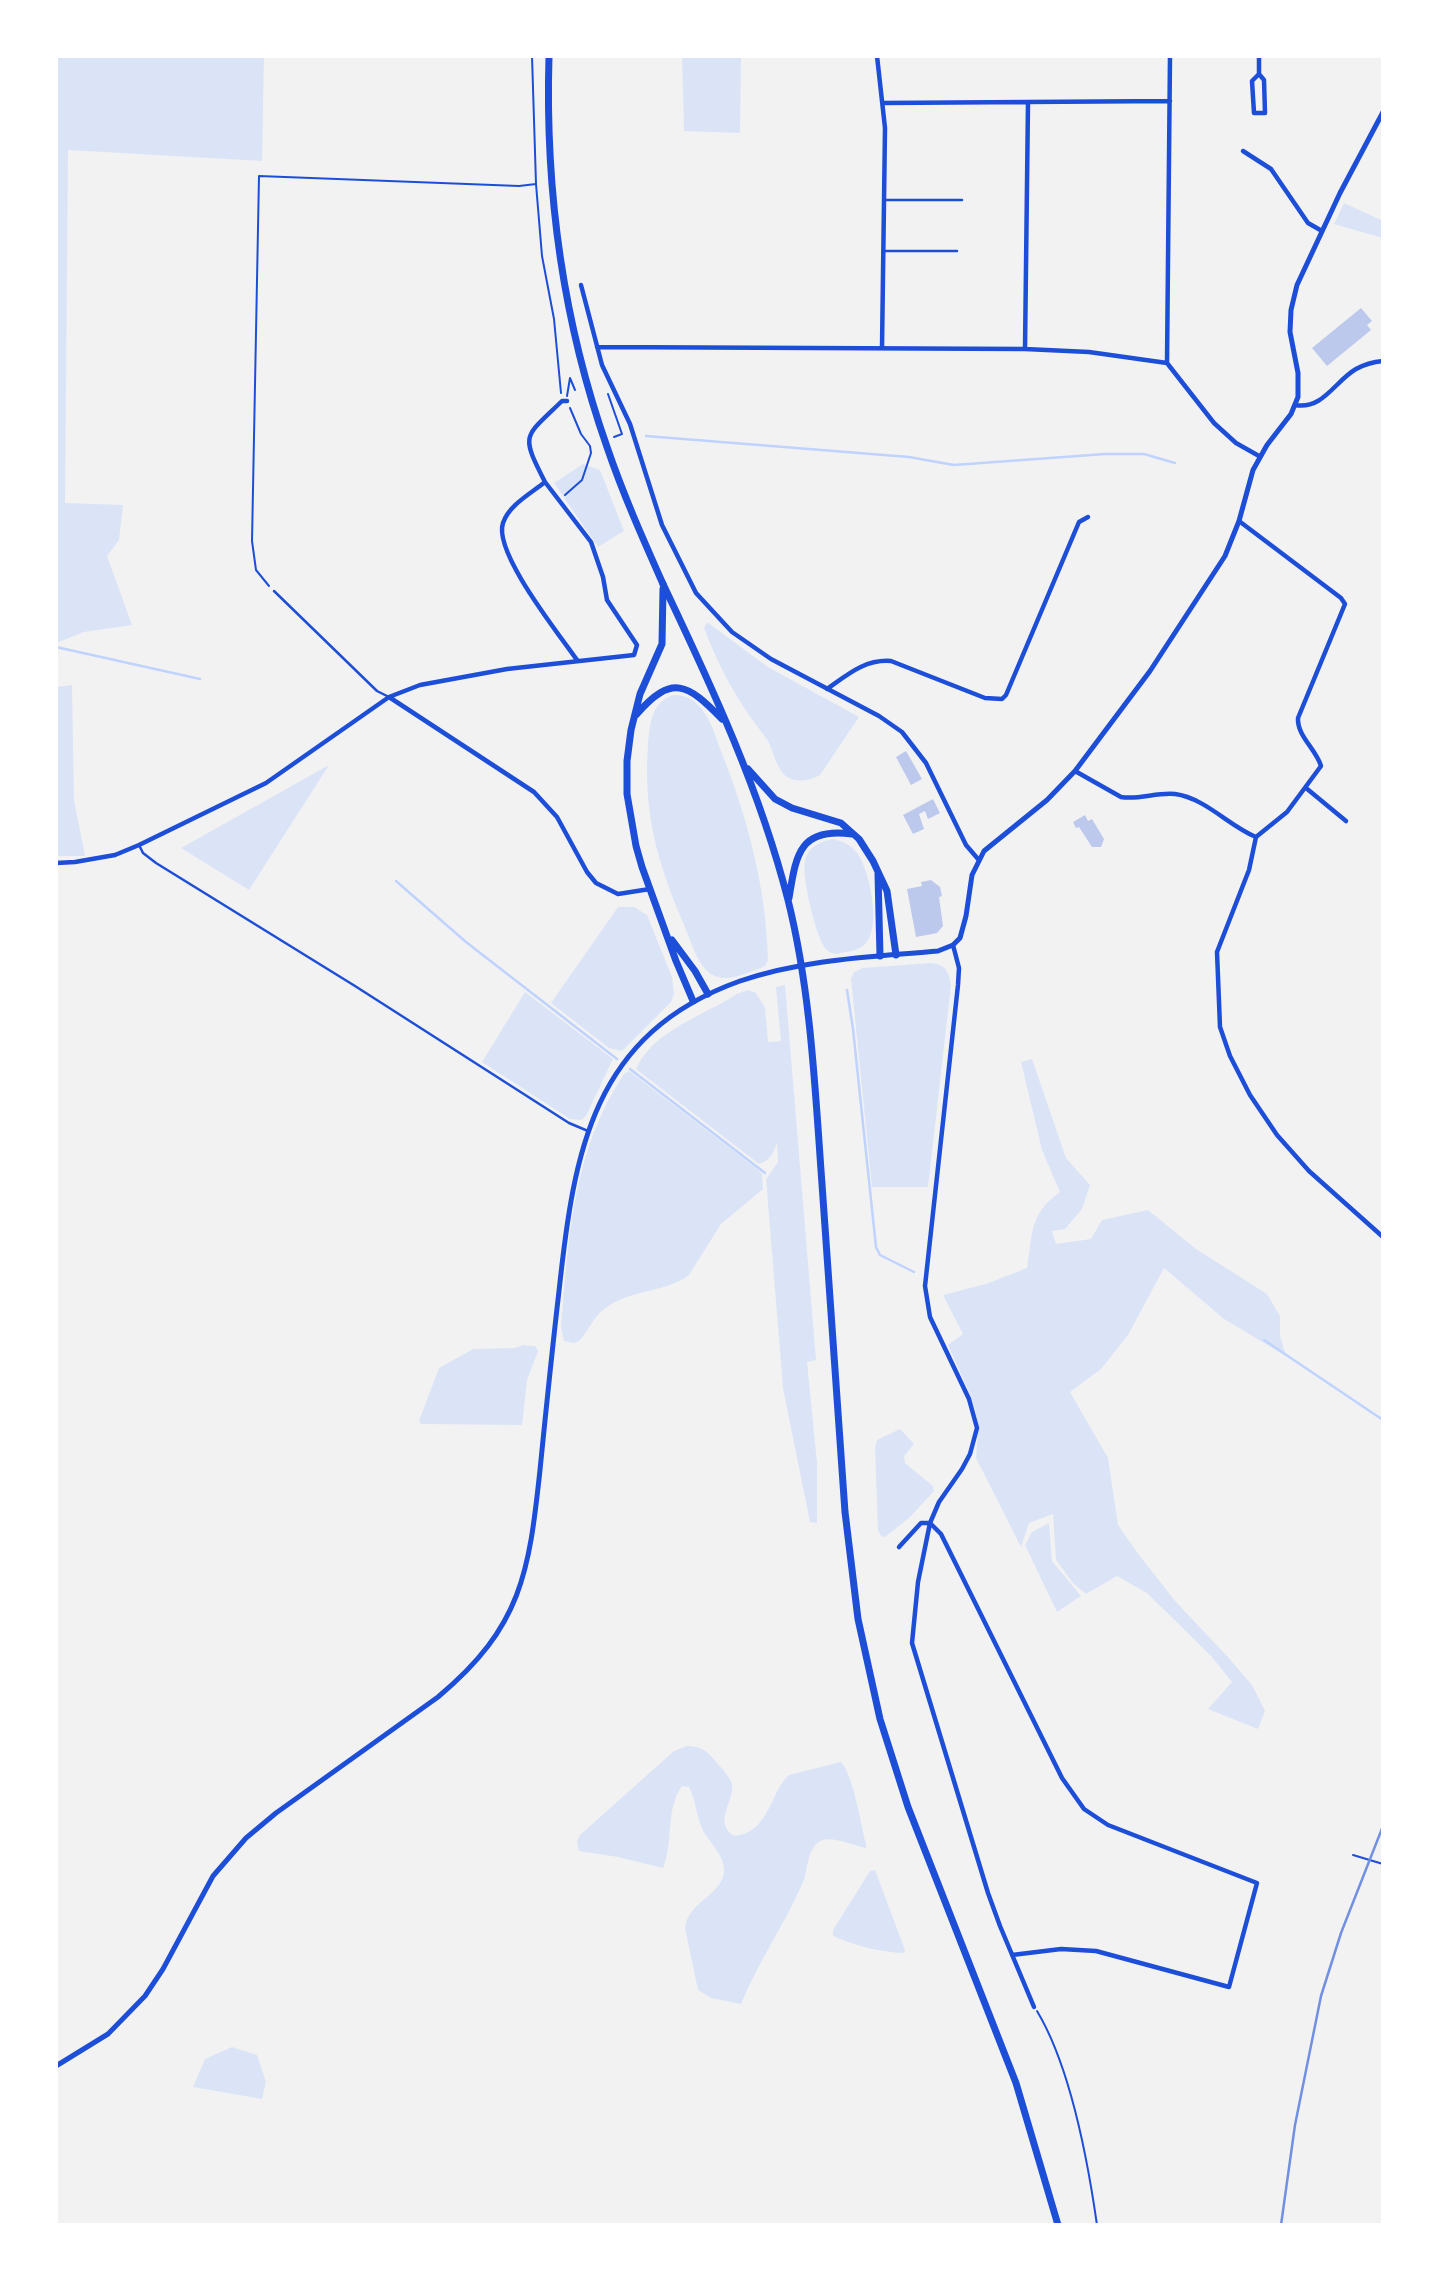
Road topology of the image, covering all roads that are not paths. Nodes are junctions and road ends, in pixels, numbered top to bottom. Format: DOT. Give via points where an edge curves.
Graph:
graph roads {
  1 [pos="549,56"];
  2 [pos="877,56"];
  3 [pos="1170,56"];
  4 [pos="1259,56"];
  5 [pos="1259,74"];
  6 [pos="1170,101"];
  7 [pos="1028,102"];
  8 [pos="883,103"];
  9 [pos="1383,112"];
  10 [pos="1243,151"];
  11 [pos="885,200"];
  12 [pos="962,200"];
  13 [pos="1322,230"];
  14 [pos="884,251"];
  15 [pos="957,251"];
  16 [pos="581,285"];
  17 [pos="597,347"];
  18 [pos="882,348"];
  19 [pos="1025,349"];
  20 [pos="1383,361"];
  21 [pos="1167,363"];
  22 [pos="564,401"];
  23 [pos="1296,405"];
  24 [pos="1259,456"];
  25 [pos="545,482"];
  26 [pos="1088,517"];
  27 [pos="1239,521"];
  28 [pos="663,584"];
  29 [pos="274,591"];
  30 [pos="577,660"];
  31 [pos="827,689"];
  32 [pos="389,697"];
  33 [pos="636,715"];
  34 [pos="727,723"];
  35 [pos="743,764"];
  36 [pos="1075,771"];
  37 [pos="1306,788"];
  38 [pos="1346,821"];
  39 [pos="852,834"];
  40 [pos="1256,837"];
  41 [pos="139,845"];
  42 [pos="978,859"];
  43 [pos="56,863"];
  44 [pos="878,873"];
  45 [pos="650,889"];
  46 [pos="789,903"];
  47 [pos="669,936"];
  48 [pos="953,946"];
  49 [pos="897,954"];
  50 [pos="880,956"];
  51 [pos="708,994"];
  52 [pos="693,1001"];
  53 [pos="588,1131"];
  54 [pos="1383,1237"];
  55 [pos="930,1523"];
  56 [pos="899,1547"];
  57 [pos="1012,1955"];
  58 [pos="1034,2007"];
  59 [pos="56,2066"];
  60 [pos="1058,2225"];
  1 -- 28 [label="main road" via="554,209 573,329 606,446"];
  2 -- 8 [label="street"];
  3 -- 6 [label="street"];
  4 -- 5 [label="street"];
  5 -- 5 [label="street" via="1252,81 1254,113 1265,113 1264,80"];
  6 -- 7 [label="street"];
  6 -- 21 [label="street"];
  7 -- 8 [label="street"];
  7 -- 19 [label="street"];
  8 -- 11 [label="street"];
  9 -- 13 [label="street"];
  10 -- 13 [label="street" via="1270,169 1308,223"];
  11 -- 12 [label="lane"];
  11 -- 14 [label="street"];
  13 -- 23 [label="street" via="1291,310 1290,340 1299,382"];
  14 -- 15 [label="lane"];
  14 -- 18 [label="street"];
  16 -- 17 [label="street"];
  17 -- 18 [label="street"];
  17 -- 31 [label="street" via="630,424 662,525 696,593 749,644"];
  18 -- 19 [label="street"];
  19 -- 21 [label="street"];
  20 -- 23 [label="street" via="1355,369 1315,404"];
  21 -- 24 [label="street" via="1214,423"];
  22 -- 25 [label="street" via="532,429 528,439"];
  23 -- 24 [label="street"];
  24 -- 27 [label="street"];
  25 -- 30 [label="street" via="510,509 502,525 503,547"];
  25 -- 30 [label="street" via="591,542 607,600 637,645 634,655"];
  26 -- 31 [label="street" via="1079,522 1002,699 985,698 882,660 856,669"];
  27 -- 36 [label="street" via="1213,576"];
  27 -- 37 [label="street" via="1345,604 1298,719 1299,730 1321,766"];
  28 -- 33 [label="main road" via="662,644"];
  28 -- 34 [label="main road"];
  29 -- 32 [label="lane" via="377,691"];
  30 -- 32 [label="street" via="420,685"];
  31 -- 42 [label="street" via="902,732 926,763"];
  32 -- 41 [label="street" via="266,783"];
  32 -- 45 [label="street" via="534,792 557,817 596,883 618,894"];
  33 -- 34 [label="main road" via="655,695 679,688 696,694"];
  33 -- 45 [label="main road" via="629,744 627,794"];
  34 -- 35 [label="main road"];
  35 -- 39 [label="main road" via="775,799 841,823"];
  35 -- 46 [label="main road"];
  36 -- 40 [label="street" via="1121,797 1173,793 1188,797"];
  36 -- 42 [label="street"];
  37 -- 38 [label="street"];
  37 -- 40 [label="street"];
  39 -- 44 [label="main road"];
  39 -- 46 [label="main road" via="829,832 807,842 797,856"];
  40 -- 54 [label="street" via="1249,870 1217,952 1220,1027 1245,1086 1277,1135 1309,1171"];
  41 -- 43 [label="street" via="115,855"];
  41 -- 53 [label="lane" via="156,863"];
  42 -- 48 [label="street" via="960,937"];
  44 -- 49 [label="main road" via="887,891"];
  44 -- 50 [label="main road"];
  45 -- 47 [label="main road"];
  46 -- 60 [label="main road" via="814,1074 845,1512 864,1653 897,1774 1016,2083"];
  47 -- 51 [label="main road"];
  47 -- 52 [label="main road"];
  48 -- 49 [label="street"];
  48 -- 55 [label="street" via="958,985 925,1286 930,1317 969,1399 977,1428 970,1454"];
  49 -- 50 [label="street"];
  50 -- 51 [label="street" via="781,969"];
  51 -- 52 [label="street"];
  52 -- 53 [label="street" via="661,1022 622,1064"];
  53 -- 59 [label="street" via="567,1220 530,1553 502,1626 476,1663 438,1697 276,1813 235,1848 213,1876 145,1996 108,2034"];
  55 -- 56 [label="street" via="921,1523"];
  55 -- 57 [label="street" via="912,1643 988,1893"];
  55 -- 57 [label="street" via="941,1534 1076,1801 1108,1825 1257,1883 1229,1987 1096,1951 1061,1948"];
  57 -- 58 [label="street"];
}
